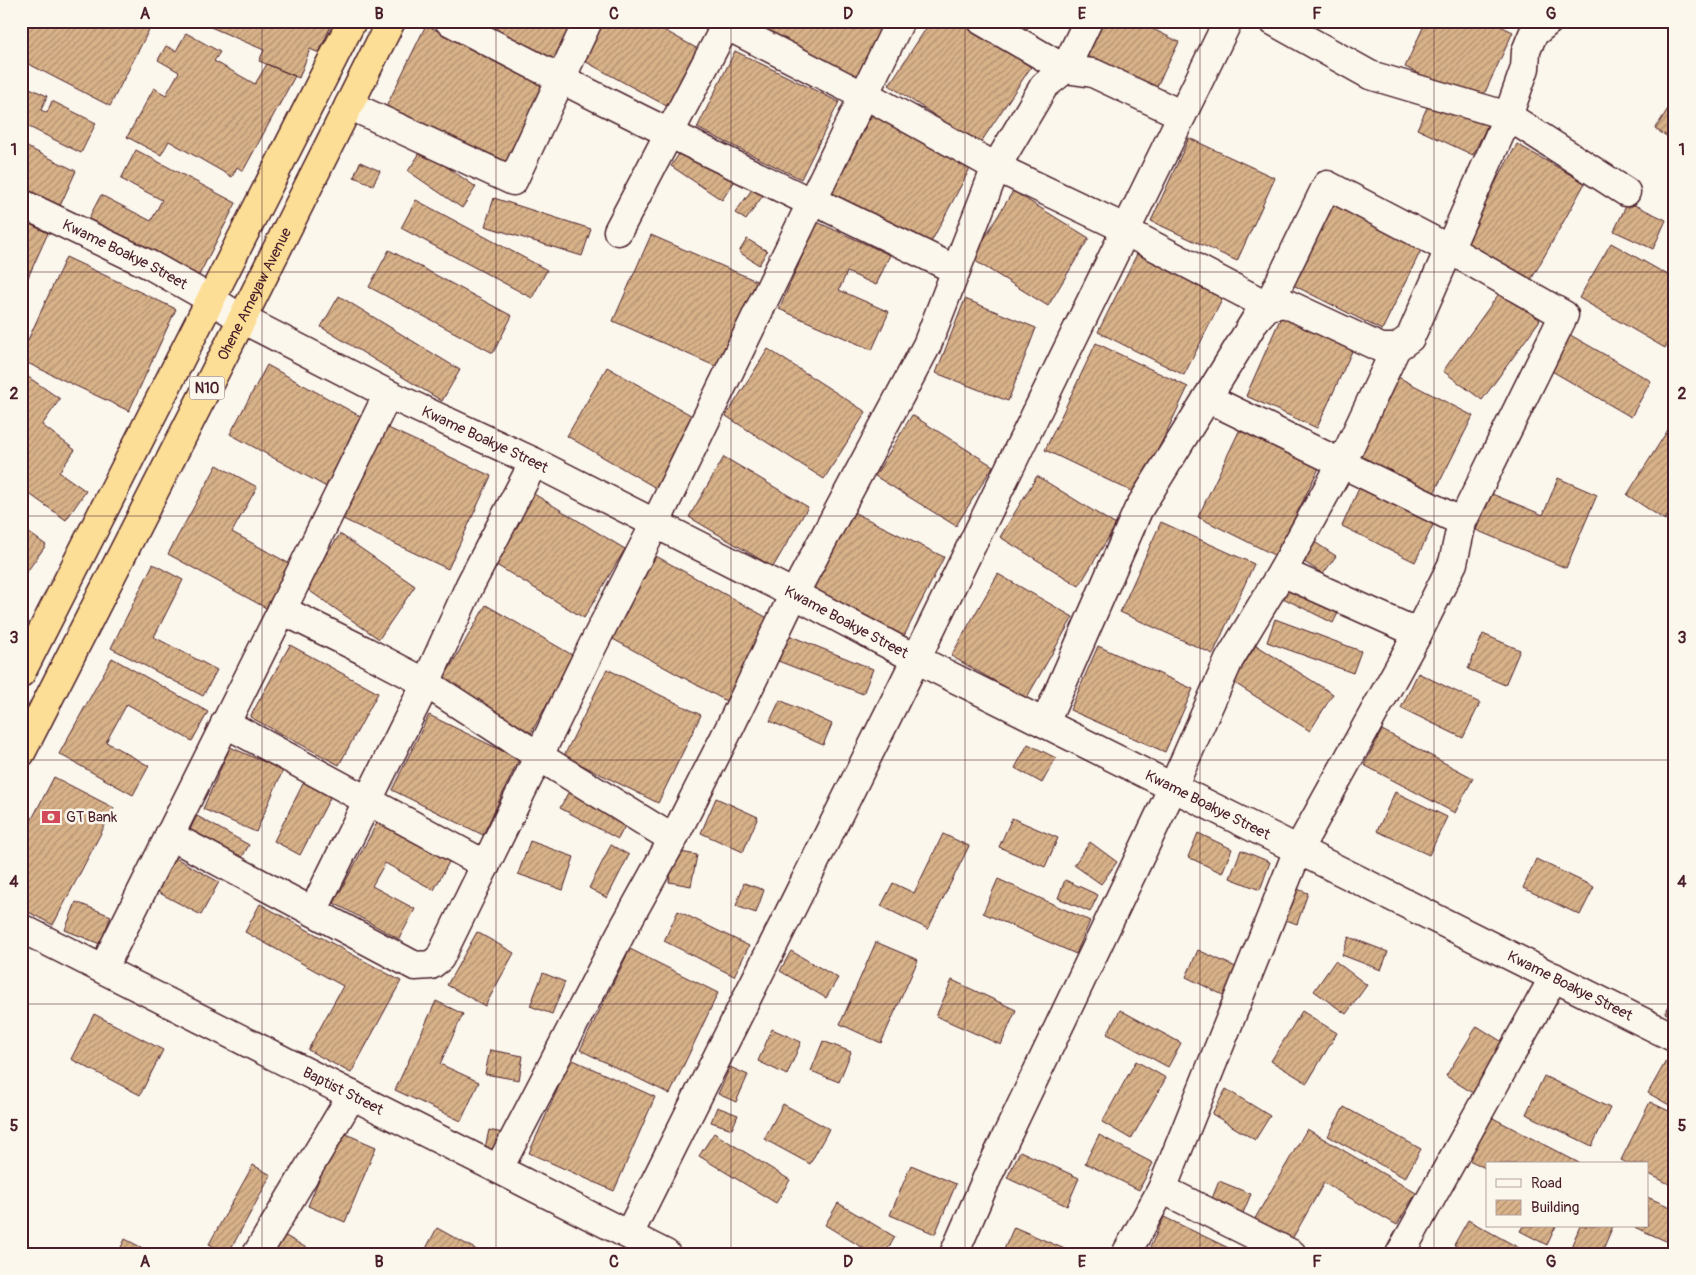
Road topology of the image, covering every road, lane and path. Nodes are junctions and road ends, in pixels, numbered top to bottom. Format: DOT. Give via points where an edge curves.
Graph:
graph roads {
  1 [pos="352,21"];
  2 [pos="391,21"];
  3 [pos="449,21"];
  4 [pos="588,21"];
  5 [pos="900,21"];
  6 [pos="982,21"];
  7 [pos="1088,21"];
  8 [pos="1228,21"];
  9 [pos="1273,21"];
  10 [pos="1548,21"];
  11 [pos="724,23"];
  12 [pos="1066,69"];
  13 [pos="560,80"];
  14 [pos="864,94"];
  15 [pos="349,105"];
  16 [pos="1182,115"];
  17 [pos="1508,116"];
  18 [pos="669,134"];
  19 [pos="996,167"];
  20 [pos="1626,192"];
  21 [pos="812,200"];
  22 [pos="21,203"];
  23 [pos="1126,229"];
  24 [pos="618,231"];
  25 [pos="1449,249"];
  26 [pos="956,270"];
  27 [pos="212,300"];
  28 [pos="1268,306"];
  29 [pos="242,319"];
  30 [pos="1396,348"];
  31 [pos="388,394"];
  32 [pos="1207,398"];
  33 [pos="534,462"];
  34 [pos="1342,464"];
  35 [pos="1462,522"];
  36 [pos="655,524"];
  37 [pos="1282,572"];
  38 [pos="794,594"];
  39 [pos="282,610"];
  40 [pos="1418,634"];
  41 [pos="916,659"];
  42 [pos="21,673"];
  43 [pos="426,683"];
  44 [pos="225,723"];
  45 [pos="1045,723"];
  46 [pos="21,753"];
  47 [pos="540,757"];
  48 [pos="1172,787"];
  49 [pos="368,801"];
  50 [pos="169,835"];
  51 [pos="673,839"];
  52 [pos="1298,850"];
  53 [pos="486,866"];
  54 [pos="314,911"];
  55 [pos="21,928"];
  56 [pos="103,969"];
  57 [pos="1554,977"];
  58 [pos="1675,1038"];
  59 [pos="352,1095"];
  60 [pos="498,1168"];
  61 [pos="1162,1189"];
  62 [pos="629,1234"];
  63 [pos="1263,1248"];
  64 [pos="257,1254"];
  65 [pos="666,1254"];
  66 [pos="954,1254"];
  67 [pos="1126,1254"];
  68 [pos="1292,1254"];
  69 [pos="1400,1254"];
  1 -- 27 [label="highway, N10"];
  2 -- 15 [label="highway, Ohene Ameyaw Avenue / N10"];
  3 -- 13 [label="street"];
  4 -- 13 [label="street"];
  5 -- 14 [label="street"];
  6 -- 12 [label="street"];
  7 -- 12 [label="street"];
  8 -- 16 [label="street"];
  9 -- 17 [label="street" via="1370,75"];
  10 -- 17 [label="street" via="1532,34 1525,68"];
  11 -- 14 [label="street"];
  11 -- 18 [label="street"];
  12 -- 16 [label="street" via="1092,73"];
  12 -- 19 [label="street" via="1044,86"];
  13 -- 15 [label="street" via="513,181"];
  13 -- 18 [label="street"];
  14 -- 19 [label="street"];
  14 -- 21 [label="street"];
  15 -- 29 [label="highway, Ohene Ameyaw Avenue / N10"];
  16 -- 23 [label="street"];
  17 -- 20 [label="street"];
  17 -- 25 [label="street"];
  18 -- 21 [label="street" via="810,202"];
  18 -- 24 [label="street"];
  19 -- 23 [label="street"];
  19 -- 26 [label="street"];
  21 -- 26 [label="street"];
  21 -- 36 [label="street"];
  22 -- 27 [label="street, Kwame Boakye Street" via="150,265"];
  23 -- 28 [label="street"];
  23 -- 41 [label="street"];
  25 -- 28 [label="street" via="1327,185"];
  25 -- 30 [label="street" via="1410,338"];
  25 -- 35 [label="street" via="1564,315"];
  26 -- 38 [label="street" via="927,345"];
  27 -- 29 [label="street, Kwame Boakye Street"];
  27 -- 42 [label="highway, N10"];
  28 -- 30 [label="street" via="1285,303 1381,348"];
  28 -- 32 [label="street" via="1256,319"];
  29 -- 31 [label="street, Kwame Boakye Street"];
  29 -- 46 [label="highway, Ohene Ameyaw Avenue / N10"];
  30 -- 34 [label="street"];
  31 -- 33 [label="street, Kwame Boakye Street"];
  31 -- 39 [label="street"];
  32 -- 34 [label="street"];
  32 -- 45 [label="street" via="1138,510"];
  33 -- 36 [label="street, Kwame Boakye Street"];
  33 -- 43 [label="street" via="470,585"];
  34 -- 35 [label="street"];
  34 -- 37 [label="street"];
  35 -- 40 [label="street" via="1453,563"];
  36 -- 38 [label="street, Kwame Boakye Street"];
  36 -- 47 [label="street"];
  37 -- 40 [label="street"];
  37 -- 48 [label="street" via="1229,660"];
  38 -- 41 [label="street, Kwame Boakye Street"];
  38 -- 51 [label="street"];
  39 -- 43 [label="street"];
  39 -- 44 [label="street"];
  40 -- 52 [label="street"];
  41 -- 45 [label="street, Kwame Boakye Street"];
  41 -- 62 [label="street"];
  43 -- 47 [label="street"];
  43 -- 49 [label="street"];
  44 -- 49 [label="street"];
  44 -- 50 [label="street"];
  45 -- 48 [label="street, Kwame Boakye Street"];
  47 -- 51 [label="street"];
  47 -- 53 [label="street"];
  48 -- 52 [label="street, Kwame Boakye Street"];
  48 -- 66 [label="street"];
  49 -- 53 [label="street"];
  49 -- 54 [label="street"];
  50 -- 54 [label="street"];
  50 -- 56 [label="street"];
  51 -- 60 [label="street"];
  52 -- 57 [label="street, Kwame Boakye Street"];
  52 -- 61 [label="street"];
  53 -- 54 [label="street" via="440,958 431,965 415,966"];
  55 -- 56 [label="street, Baptist Street"];
  56 -- 59 [label="street, Baptist Street"];
  57 -- 58 [label="street, Kwame Boakye Street"];
  57 -- 69 [label="street"];
  59 -- 60 [label="street, Baptist Street"];
  59 -- 64 [label="street"];
  60 -- 62 [label="street, Baptist Street"];
  61 -- 63 [label="street"];
  61 -- 67 [label="street"];
  62 -- 65 [label="street, Baptist Street"];
  63 -- 68 [label="street"];
}
